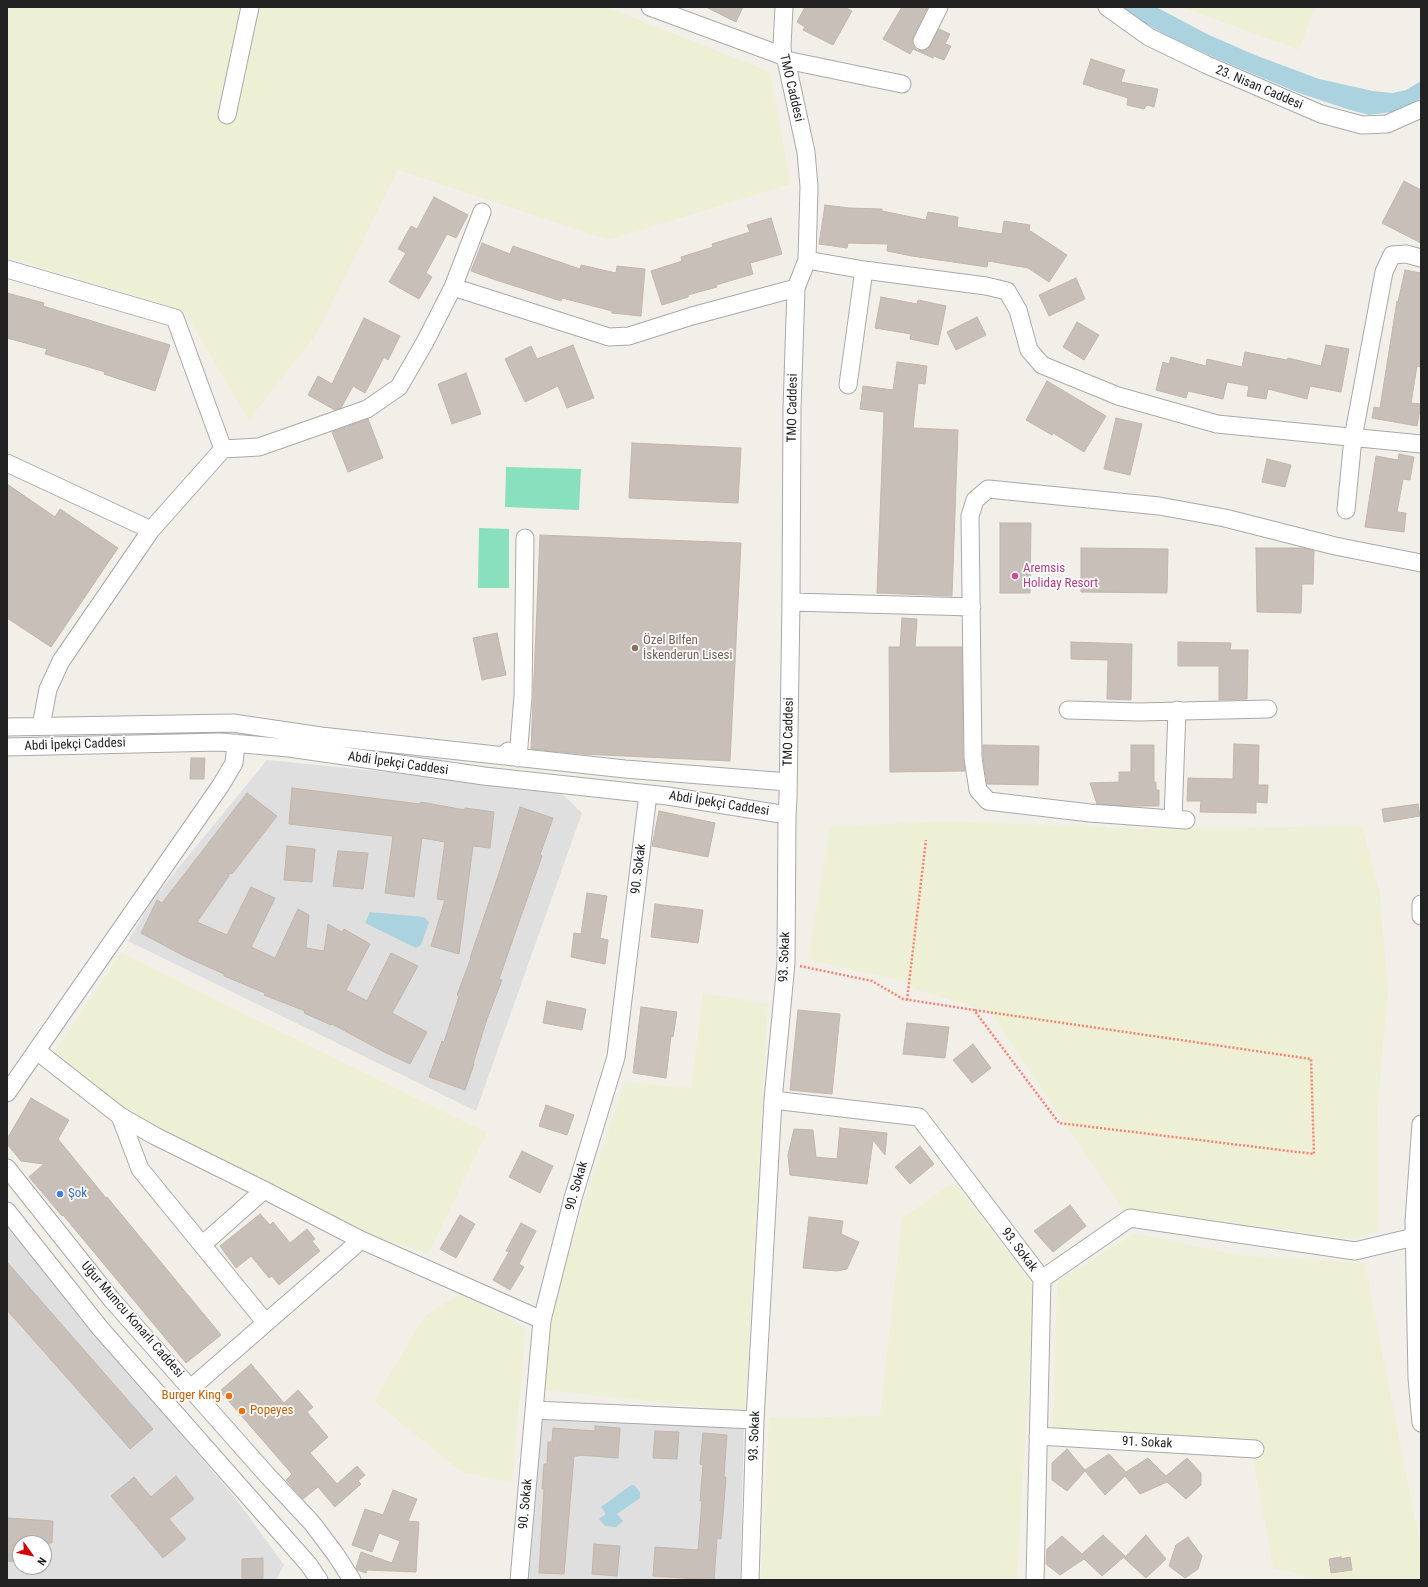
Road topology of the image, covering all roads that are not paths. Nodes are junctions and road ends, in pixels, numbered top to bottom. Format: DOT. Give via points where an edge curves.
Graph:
graph roads {
  1 [pos="250,7"];
  2 [pos="650,7"];
  3 [pos="784,7"];
  4 [pos="939,7"];
  5 [pos="1107,7"];
  6 [pos="922,41"];
  7 [pos="785,58"];
  8 [pos="902,84"];
  9 [pos="1421,109"];
  10 [pos="227,115"];
  11 [pos="482,212"];
  12 [pos="1421,258"];
  13 [pos="807,260"];
  14 [pos="7,269"];
  15 [pos="864,270"];
  16 [pos="453,287"];
  17 [pos="796,288"];
  18 [pos="848,385"];
  19 [pos="1352,438"];
  20 [pos="1421,444"];
  21 [pos="223,449"];
  22 [pos="7,463"];
  23 [pos="1346,510"];
  24 [pos="151,530"];
  25 [pos="525,538"];
  26 [pos="1421,563"];
  27 [pos="791,602"];
  28 [pos="972,607"];
  29 [pos="1268,709"];
  30 [pos="1068,710"];
  31 [pos="1176,710"];
  32 [pos="41,726"];
  33 [pos="7,727"];
  34 [pos="236,743"];
  35 [pos="498,744"];
  36 [pos="7,747"];
  37 [pos="518,758"];
  38 [pos="788,782"];
  39 [pos="648,794"];
  40 [pos="787,815"];
  41 [pos="1421,904"];
  42 [pos="1421,916"];
  43 [pos="37,1051"];
  44 [pos="7,1092"];
  45 [pos="773,1100"];
  46 [pos="120,1116"];
  47 [pos="1421,1124"];
  48 [pos="7,1168"];
  49 [pos="264,1190"];
  50 [pos="7,1211"];
  51 [pos="1414,1237"];
  52 [pos="361,1240"];
  53 [pos="202,1245"];
  54 [pos="1042,1279"];
  55 [pos="542,1320"];
  56 [pos="266,1323"];
  57 [pos="191,1388"];
  58 [pos="534,1410"];
  59 [pos="755,1420"];
  60 [pos="1421,1423"];
  61 [pos="1038,1436"];
  62 [pos="1255,1449"];
  63 [pos="319,1580"];
  64 [pos="352,1580"];
  65 [pos="519,1580"];
  66 [pos="750,1580"];
  67 [pos="1035,1580"];
  1 -- 10 [label="street"];
  2 -- 7 [label="street"];
  3 -- 7 [label="street, TMO Caddesi" via="782,46"];
  4 -- 6 [label="street"];
  5 -- 9 [label="street, 23. Nisan Caddesi" via="1156,40 1321,114 1362,125 1387,124"];
  7 -- 8 [label="street"];
  7 -- 13 [label="street, TMO Caddesi" via="806,152 809,186"];
  11 -- 16 [label="street"];
  12 -- 19 [label="street" via="1406,254 1392,256 1384,272"];
  13 -- 15 [label="street"];
  13 -- 17 [label="street, TMO Caddesi"];
  14 -- 21 [label="street" via="175,318"];
  15 -- 18 [label="street"];
  15 -- 19 [label="street" via="1007,291 1018,310 1029,350 1042,365 1118,396 1216,424"];
  16 -- 17 [label="street" via="609,337 629,336"];
  16 -- 21 [label="street" via="426,342 399,387 374,405 259,447"];
  17 -- 27 [label="street, TMO Caddesi" via="792,408"];
  19 -- 20 [label="street"];
  19 -- 23 [label="street"];
  21 -- 24 [label="street"];
  22 -- 24 [label="street"];
  24 -- 32 [label="street" via="61,661 48,689"];
  25 -- 37 [label="street" via="523,696"];
  26 -- 28 [label="street" via="1335,546 1225,518 1159,506 988,489 975,500 970,516"];
  27 -- 28 [label="street"];
  27 -- 38 [label="street, TMO Caddesi"];
  28 -- 31 [label="street" via="972,758 978,790 988,801 1090,813 1180,819"];
  29 -- 31 [label="street"];
  30 -- 31 [label="street"];
  32 -- 33 [label="street, Abdi İpekçi Caddesi"];
  32 -- 37 [label="street, Abdi İpekçi Caddesi" via="233,723 321,736"];
  34 -- 36 [label="street, Abdi İpekçi Caddesi"];
  34 -- 39 [label="street, Abdi İpekçi Caddesi" via="289,748 484,776"];
  34 -- 43 [label="street" via="234,763 221,785"];
  35 -- 37 [label="street"];
  37 -- 38 [label="street, Abdi İpekçi Caddesi"];
  38 -- 40 [label="street, TMO Caddesi"];
  39 -- 40 [label="street, Abdi İpekçi Caddesi"];
  39 -- 55 [label="street, 90. Sokak" via="616,1057 573,1198"];
  40 -- 45 [label="street, 93. Sokak" via="786,963"];
  41 -- 42 [label="street"];
  43 -- 44 [label="street"];
  43 -- 46 [label="street"];
  45 -- 54 [label="street, 93. Sokak" via="919,1117"];
  45 -- 59 [label="street, 93. Sokak"];
  46 -- 49 [label="street"];
  46 -- 53 [label="street" via="140,1169"];
  47 -- 51 [label="street"];
  48 -- 57 [label="street, Uğur Mumcu Konarlı Caddesi" via="112,1300"];
  49 -- 52 [label="street"];
  49 -- 53 [label="street"];
  50 -- 63 [label="street, Uğur Mumcu Konarlı Caddesi" via="100,1328 309,1565"];
  51 -- 54 [label="street" via="1355,1250 1130,1218"];
  51 -- 60 [label="street" via="1416,1378"];
  52 -- 55 [label="street"];
  52 -- 56 [label="street"];
  53 -- 56 [label="street"];
  54 -- 61 [label="street, 93. Sokak"];
  55 -- 58 [label="street, 90. Sokak"];
  56 -- 57 [label="street"];
  57 -- 64 [label="street, Uğur Mumcu Konarlı Caddesi" via="312,1523"];
  58 -- 59 [label="street"];
  58 -- 65 [label="street, 90. Sokak"];
  59 -- 66 [label="street, 93. Sokak"];
  61 -- 62 [label="street, 91. Sokak"];
  61 -- 67 [label="street, 93. Sokak"];
}
